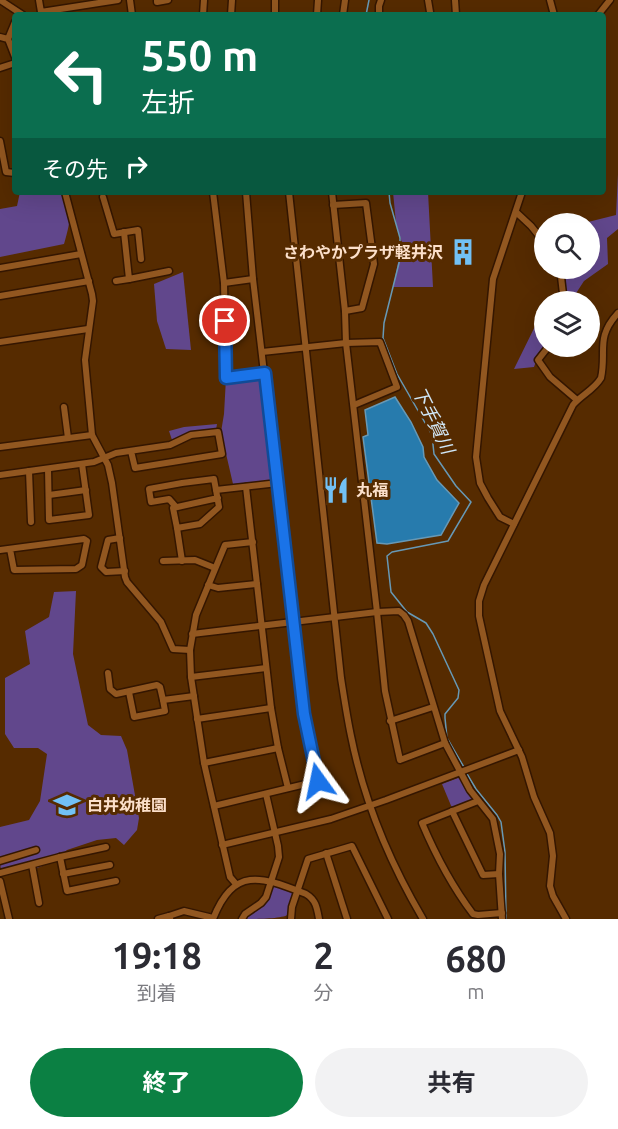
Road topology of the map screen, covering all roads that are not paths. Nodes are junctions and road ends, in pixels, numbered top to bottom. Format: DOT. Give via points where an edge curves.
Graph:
graph roads {
  1 [pos="0,0"];
  2 [pos="39,0"];
  3 [pos="118,0"];
  4 [pos="157,0"];
  5 [pos="168,0"];
  6 [pos="428,0"];
  7 [pos="610,0"];
  8 [pos="100,1"];
  9 [pos="17,12"];
  10 [pos="430,12"];
  11 [pos="600,12"];
  12 [pos="12,29"];
  13 [pos="0,37"];
  14 [pos="8,39"];
  15 [pos="12,49"];
  16 [pos="0,141"];
  17 [pos="12,173"];
  18 [pos="66,195"];
  19 [pos="213,195"];
  20 [pos="246,195"];
  21 [pos="289,195"];
  22 [pos="332,195"];
  23 [pos="521,195"];
  24 [pos="103,197"];
  25 [pos="333,205"];
  26 [pos="516,212"];
  27 [pos="534,230"];
  28 [pos="124,232"];
  29 [pos="81,254"];
  30 [pos="141,259"];
  31 [pos="0,268"];
  32 [pos="169,271"];
  33 [pos="129,279"];
  34 [pos="253,279"];
  35 [pos="89,281"];
  36 [pos="116,282"];
  37 [pos="224,283"];
  38 [pos="0,296"];
  39 [pos="345,311"];
  40 [pos="618,313"];
  41 [pos="88,328"];
  42 [pos="0,342"];
  43 [pos="346,343"];
  44 [pos="305,346"];
  45 [pos="262,352"];
  46 [pos="540,357"];
  47 [pos="265,373"];
  48 [pos="577,399"];
  49 [pos="354,405"];
  50 [pos="64,407"];
  51 [pos="92,435"];
  52 [pos="68,438"];
  53 [pos="0,447"];
  54 [pos="131,451"];
  55 [pos="104,458"];
  56 [pos="82,464"];
  57 [pos="48,469"];
  58 [pos="29,471"];
  59 [pos="0,475"];
  60 [pos="278,483"];
  61 [pos="246,487"];
  62 [pos="86,490"];
  63 [pos="216,490"];
  64 [pos="49,495"];
  65 [pos="218,498"];
  66 [pos="176,507"];
  67 [pos="31,522"];
  68 [pos="514,524"];
  69 [pos="177,528"];
  70 [pos="120,538"];
  71 [pos="253,542"];
  72 [pos="10,549"];
  73 [pos="0,550"];
  74 [pos="163,561"];
  75 [pos="182,561"];
  76 [pos="215,568"];
  77 [pos="125,572"];
  78 [pos="257,584"];
  79 [pos="208,585"];
  80 [pos="377,612"];
  81 [pos="335,617"];
  82 [pos="293,622"];
  83 [pos="263,626"];
  84 [pos="192,634"];
  85 [pos="190,650"];
  86 [pos="266,668"];
  87 [pos="108,673"];
  88 [pos="191,677"];
  89 [pos="129,692"];
  90 [pos="194,696"];
  91 [pos="163,700"];
  92 [pos="434,707"];
  93 [pos="271,708"];
  94 [pos="197,719"];
  95 [pos="390,721"];
  96 [pos="445,743"];
  97 [pos="278,748"];
  98 [pos="519,750"];
  99 [pos="204,763"];
  100 [pos="463,771"];
  101 [pos="288,788"];
  102 [pos="266,794"];
  103 [pos="478,801"];
  104 [pos="214,806"];
  105 [pos="370,806"];
  106 [pos="452,811"];
  107 [pos="276,833"];
  108 [pos="222,845"];
  109 [pos="106,847"];
  110 [pos="36,850"];
  111 [pos="326,854"];
  112 [pos="60,857"];
  113 [pos="0,861"];
  114 [pos="110,865"];
  115 [pos="32,866"];
  116 [pos="0,873"];
  117 [pos="63,874"];
  118 [pos="499,874"];
  119 [pos="0,881"];
  120 [pos="116,881"];
  121 [pos="271,882"];
  122 [pos="236,884"];
  123 [pos="297,891"];
  124 [pos="39,903"];
  125 [pos="502,916"];
  126 [pos="169,917"];
  127 [pos="9,919"];
  128 [pos="158,919"];
  129 [pos="213,919"];
  130 [pos="242,919"];
  131 [pos="289,919"];
  132 [pos="319,919"];
  133 [pos="347,919"];
  134 [pos="388,919"];
  135 [pos="423,919"];
  136 [pos="566,919"];
  1 -- 9 [label="street"];
  2 -- 8 [label="street" via="41,12"];
  3 -- 8 [label="street"];
  4 -- 5 [label="street"];
  6 -- 10 [label="street"];
  7 -- 11 [label="street"];
  12 -- 14 [label="street"];
  13 -- 14 [label="street"];
  14 -- 15 [label="street"];
  16 -- 17 [label="street" via="6,172"];
  18 -- 29 [label="street"];
  19 -- 37 [label="street"];
  20 -- 34 [label="street"];
  21 -- 44 [label="street"];
  22 -- 25 [label="street"];
  23 -- 26 [label="street"];
  24 -- 28 [label="street" via="114,234"];
  25 -- 39 [label="street"];
  25 -- 39 [label="street" via="366,203 374,264 362,308"];
  26 -- 27 [label="street"];
  26 -- 68 [label="street" via="493,279 476,457 480,483 492,505 500,517"];
  28 -- 30 [label="street" via="138,230"];
  28 -- 33 [label="street"];
  29 -- 31 [label="street"];
  29 -- 35 [label="street"];
  32 -- 33 [label="street"];
  33 -- 36 [label="street"];
  34 -- 37 [label="street"];
  34 -- 45 [label="street"];
  35 -- 38 [label="street"];
  35 -- 41 [label="street" via="93,301"];
  37 -- 47 [label="street" via="226,378"];
  39 -- 43 [label="street"];
  40 -- 48 [label="street" via="603,339 601,378"];
  41 -- 42 [label="street"];
  41 -- 51 [label="street" via="85,369"];
  43 -- 44 [label="street"];
  43 -- 49 [label="street"];
  43 -- 49 [label="street" via="380,342 397,387"];
  44 -- 45 [label="street"];
  44 -- 81 [label="street"];
  45 -- 47 [label="street"];
  46 -- 48 [label="street" via="538,360 550,377"];
  47 -- 60 [label="street"];
  48 -- 68 [label="street"];
  49 -- 80 [label="street"];
  50 -- 52 [label="street"];
  51 -- 52 [label="street"];
  51 -- 55 [label="street"];
  52 -- 53 [label="street"];
  54 -- 54 [label="street" via="218,432 222,454 135,468"];
  54 -- 55 [label="street"];
  55 -- 56 [label="street"];
  55 -- 70 [label="street"];
  56 -- 57 [label="street"];
  56 -- 62 [label="street"];
  57 -- 58 [label="street"];
  57 -- 64 [label="street"];
  58 -- 59 [label="street"];
  58 -- 67 [label="street"];
  60 -- 61 [label="street"];
  60 -- 82 [label="street"];
  61 -- 63 [label="street"];
  61 -- 71 [label="street"];
  62 -- 64 [label="street"];
  62 -- 64 [label="street" via="89,515 49,520"];
  63 -- 65 [label="street"];
  63 -- 66 [label="street" via="214,479 149,489 152,502 169,499"];
  65 -- 66 [label="street"];
  65 -- 69 [label="street" via="219,507 200,524"];
  66 -- 69 [label="street" via="173,508"];
  68 -- 98 [label="street" via="484,585 478,608 500,711"];
  69 -- 75 [label="street"];
  70 -- 77 [label="street"];
  70 -- 77 [label="street" via="108,540 101,567 106,572"];
  71 -- 76 [label="street" via="225,545"];
  71 -- 78 [label="street"];
  72 -- 72 [label="street" via="84,538 87,541 82,565 76,569 14,570"];
  72 -- 73 [label="street"];
  74 -- 75 [label="street"];
  75 -- 76 [label="street" via="195,560"];
  76 -- 79 [label="street"];
  77 -- 85 [label="street" via="127,582 161,622 173,649"];
  78 -- 79 [label="street" via="218,588"];
  78 -- 83 [label="street"];
  79 -- 84 [label="street"];
  80 -- 81 [label="street"];
  80 -- 92 [label="street" via="399,611 408,621"];
  80 -- 95 [label="street"];
  81 -- 82 [label="street"];
  81 -- 105 [label="street" via="340,678"];
  82 -- 83 [label="street"];
  82 -- 101 [label="street" via="304,714 318,781"];
  83 -- 84 [label="street"];
  83 -- 86 [label="street"];
  84 -- 85 [label="street"];
  85 -- 88 [label="street"];
  86 -- 88 [label="street"];
  86 -- 93 [label="street"];
  87 -- 89 [label="street" via="110,688 116,694"];
  88 -- 90 [label="street"];
  89 -- 91 [label="street" via="157,685"];
  89 -- 91 [label="street" via="134,717 165,711"];
  90 -- 91 [label="street"];
  90 -- 94 [label="street"];
  92 -- 95 [label="street"];
  92 -- 96 [label="street"];
  93 -- 94 [label="street"];
  93 -- 97 [label="street"];
  94 -- 99 [label="street"];
  95 -- 96 [label="street" via="400,760"];
  96 -- 100 [label="street"];
  97 -- 99 [label="street"];
  97 -- 101 [label="street"];
  98 -- 100 [label="street"];
  98 -- 136 [label="street" via="552,839 550,886"];
  99 -- 104 [label="street"];
  100 -- 103 [label="street"];
  100 -- 105 [label="street"];
  101 -- 102 [label="street"];
  102 -- 104 [label="street"];
  102 -- 107 [label="street"];
  103 -- 106 [label="street"];
  103 -- 118 [label="street" via="493,819 500,854"];
  104 -- 108 [label="street"];
  105 -- 107 [label="street"];
  105 -- 135 [label="street" via="394,865"];
  106 -- 118 [label="street" via="483,875"];
  106 -- 125 [label="street" via="422,823 437,859 473,914"];
  107 -- 108 [label="street"];
  107 -- 121 [label="street" via="279,857"];
  108 -- 122 [label="street" via="230,877"];
  109 -- 112 [label="street"];
  110 -- 113 [label="street"];
  111 -- 123 [label="street" via="308,859"];
  111 -- 133 [label="street"];
  111 -- 134 [label="street" via="352,846"];
  112 -- 115 [label="street"];
  112 -- 117 [label="street"];
  114 -- 117 [label="street"];
  115 -- 116 [label="street"];
  115 -- 124 [label="street"];
  117 -- 120 [label="street" via="67,891"];
  118 -- 125 [label="street"];
  119 -- 127 [label="street"];
  121 -- 122 [label="street" via="250,879"];
  121 -- 123 [label="street"];
  121 -- 130 [label="street" via="266,897"];
  122 -- 129 [label="street"];
  123 -- 131 [label="street"];
  123 -- 132 [label="street" via="311,897"];
  126 -- 128 [label="street"];
  126 -- 129 [label="street" via="183,911"];
}
